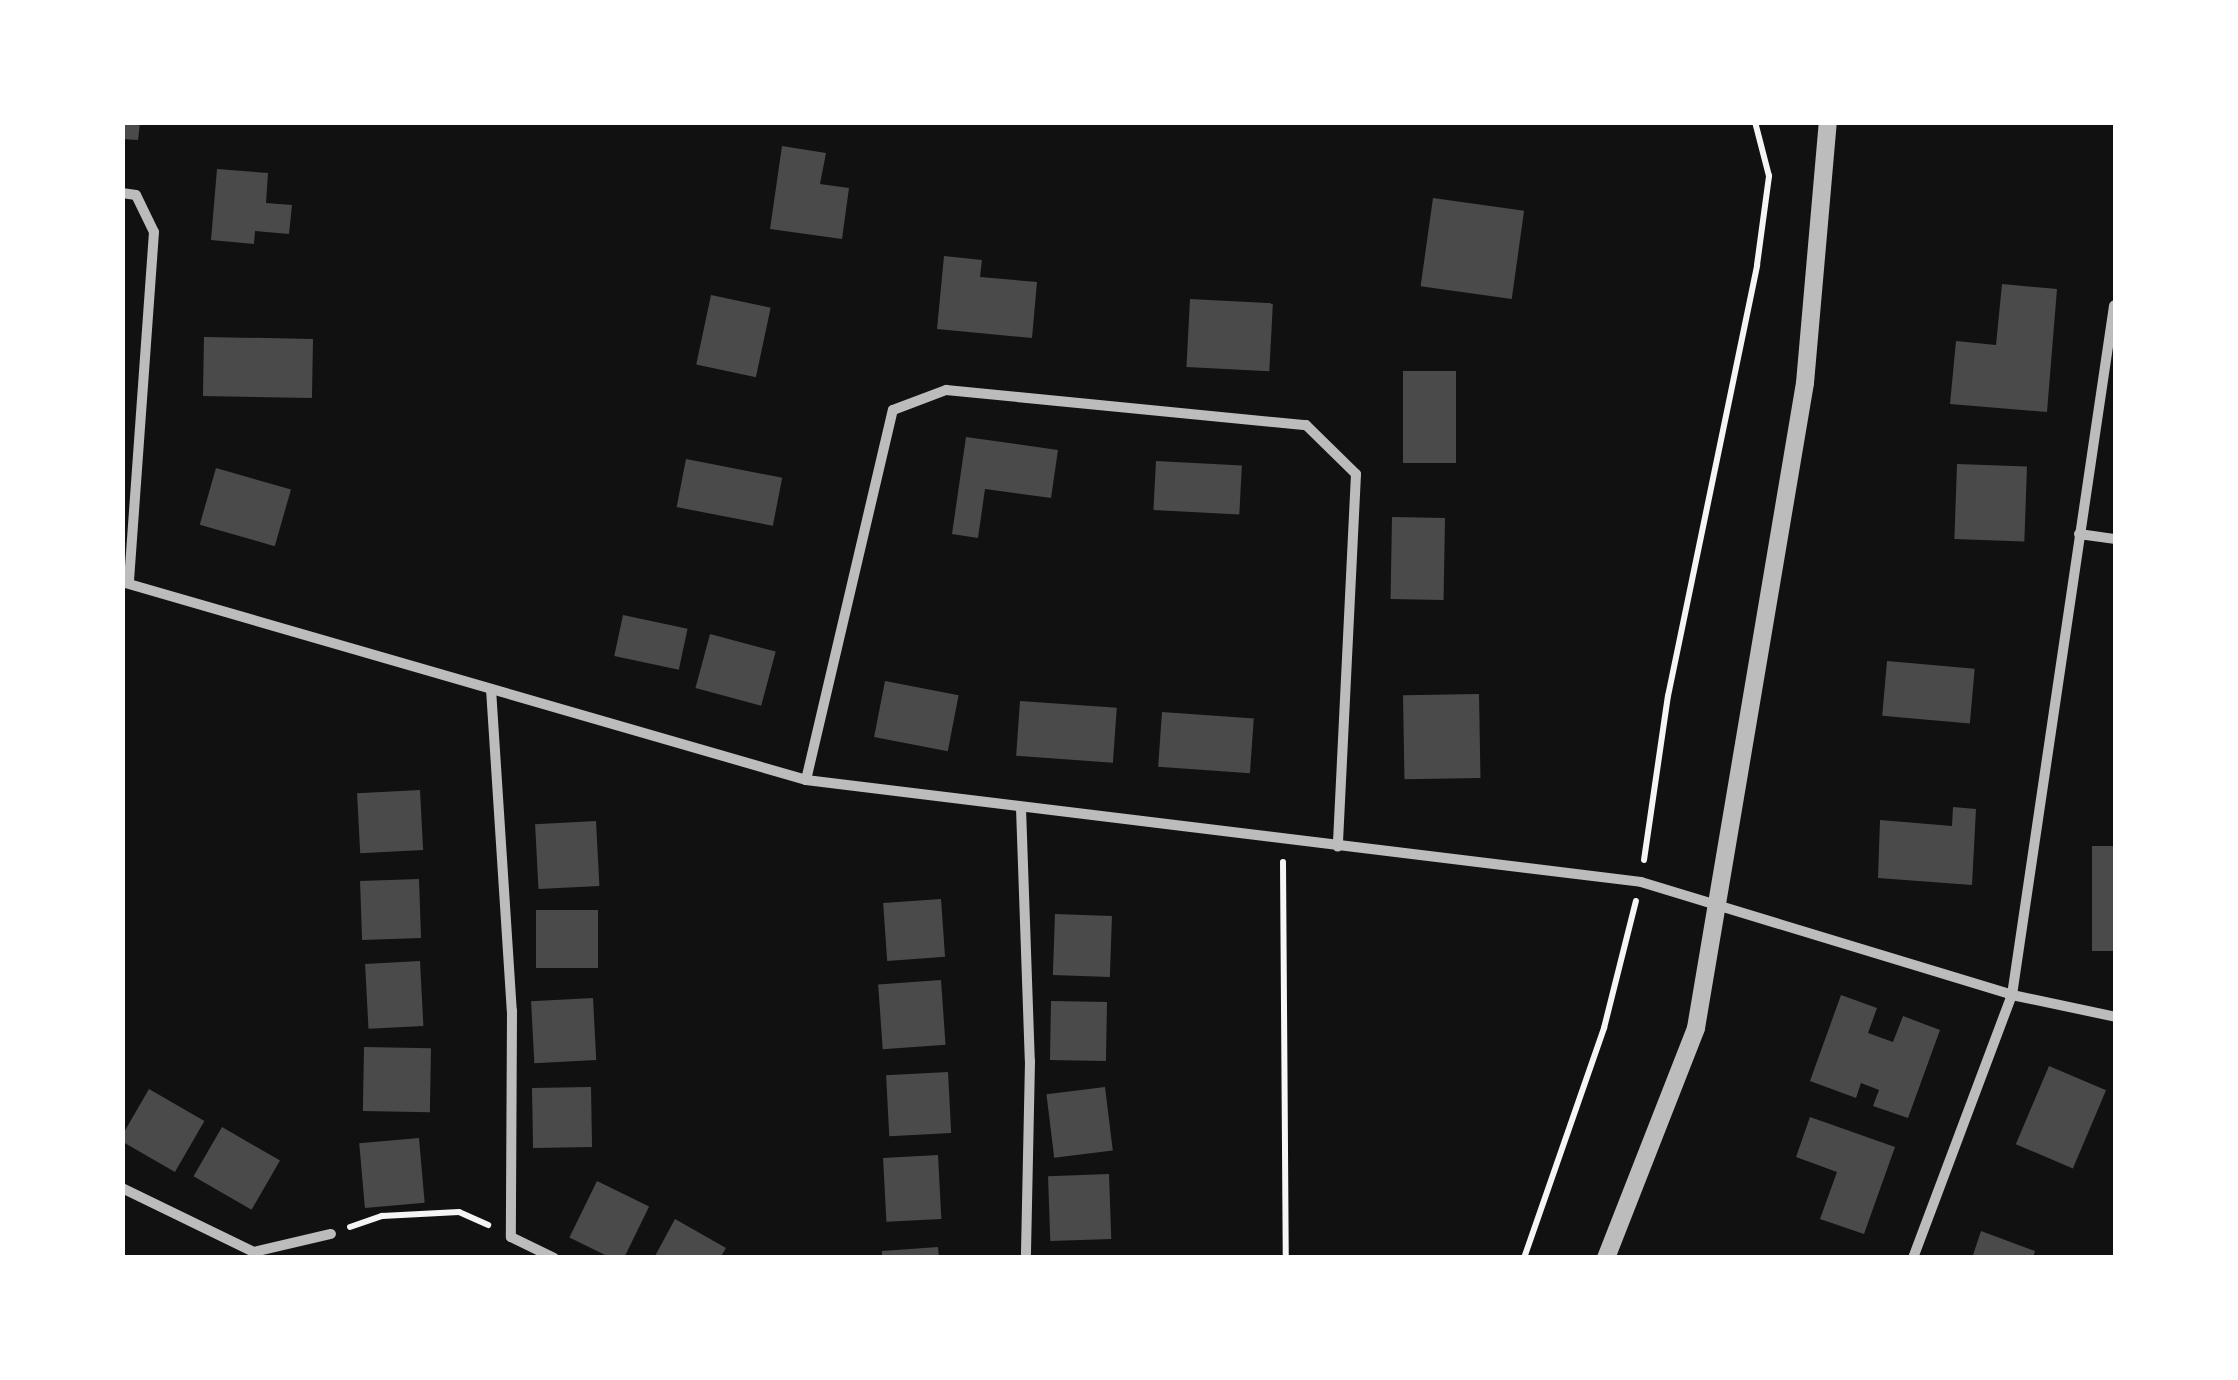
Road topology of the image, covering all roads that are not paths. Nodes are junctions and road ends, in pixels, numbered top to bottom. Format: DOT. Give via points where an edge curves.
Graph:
graph roads {
  1 [pos="1828,122"];
  2 [pos="122,193"];
  3 [pos="2114,306"];
  4 [pos="2078,534"];
  5 [pos="2116,539"];
  6 [pos="126,583"];
  7 [pos="491,690"];
  8 [pos="806,780"];
  9 [pos="1021,808"];
  10 [pos="1338,846"];
  11 [pos="1720,902"];
  12 [pos="2012,995"];
  13 [pos="2116,1017"];
  14 [pos="122,1188"];
  15 [pos="331,1234"];
  16 [pos="554,1258"];
  17 [pos="1026,1258"];
  18 [pos="1606,1258"];
  19 [pos="1914,1258"];
  1 -- 11 [label="street" via="1804,383"];
  2 -- 6 [label="street" via="136,195 154,232"];
  3 -- 4 [label="street"];
  4 -- 5 [label="street"];
  4 -- 12 [label="street"];
  6 -- 7 [label="street"];
  7 -- 8 [label="street"];
  7 -- 16 [label="street" via="512,1010 511,1237"];
  8 -- 9 [label="street"];
  8 -- 10 [label="street" via="893,410 946,390 1306,425 1356,474"];
  9 -- 10 [label="street"];
  9 -- 17 [label="street" via="1030,1061"];
  10 -- 11 [label="street" via="1641,882"];
  11 -- 12 [label="street"];
  11 -- 18 [label="street" via="1696,1028"];
  12 -- 13 [label="street"];
  12 -- 19 [label="street"];
  14 -- 15 [label="street" via="254,1252"];
}
